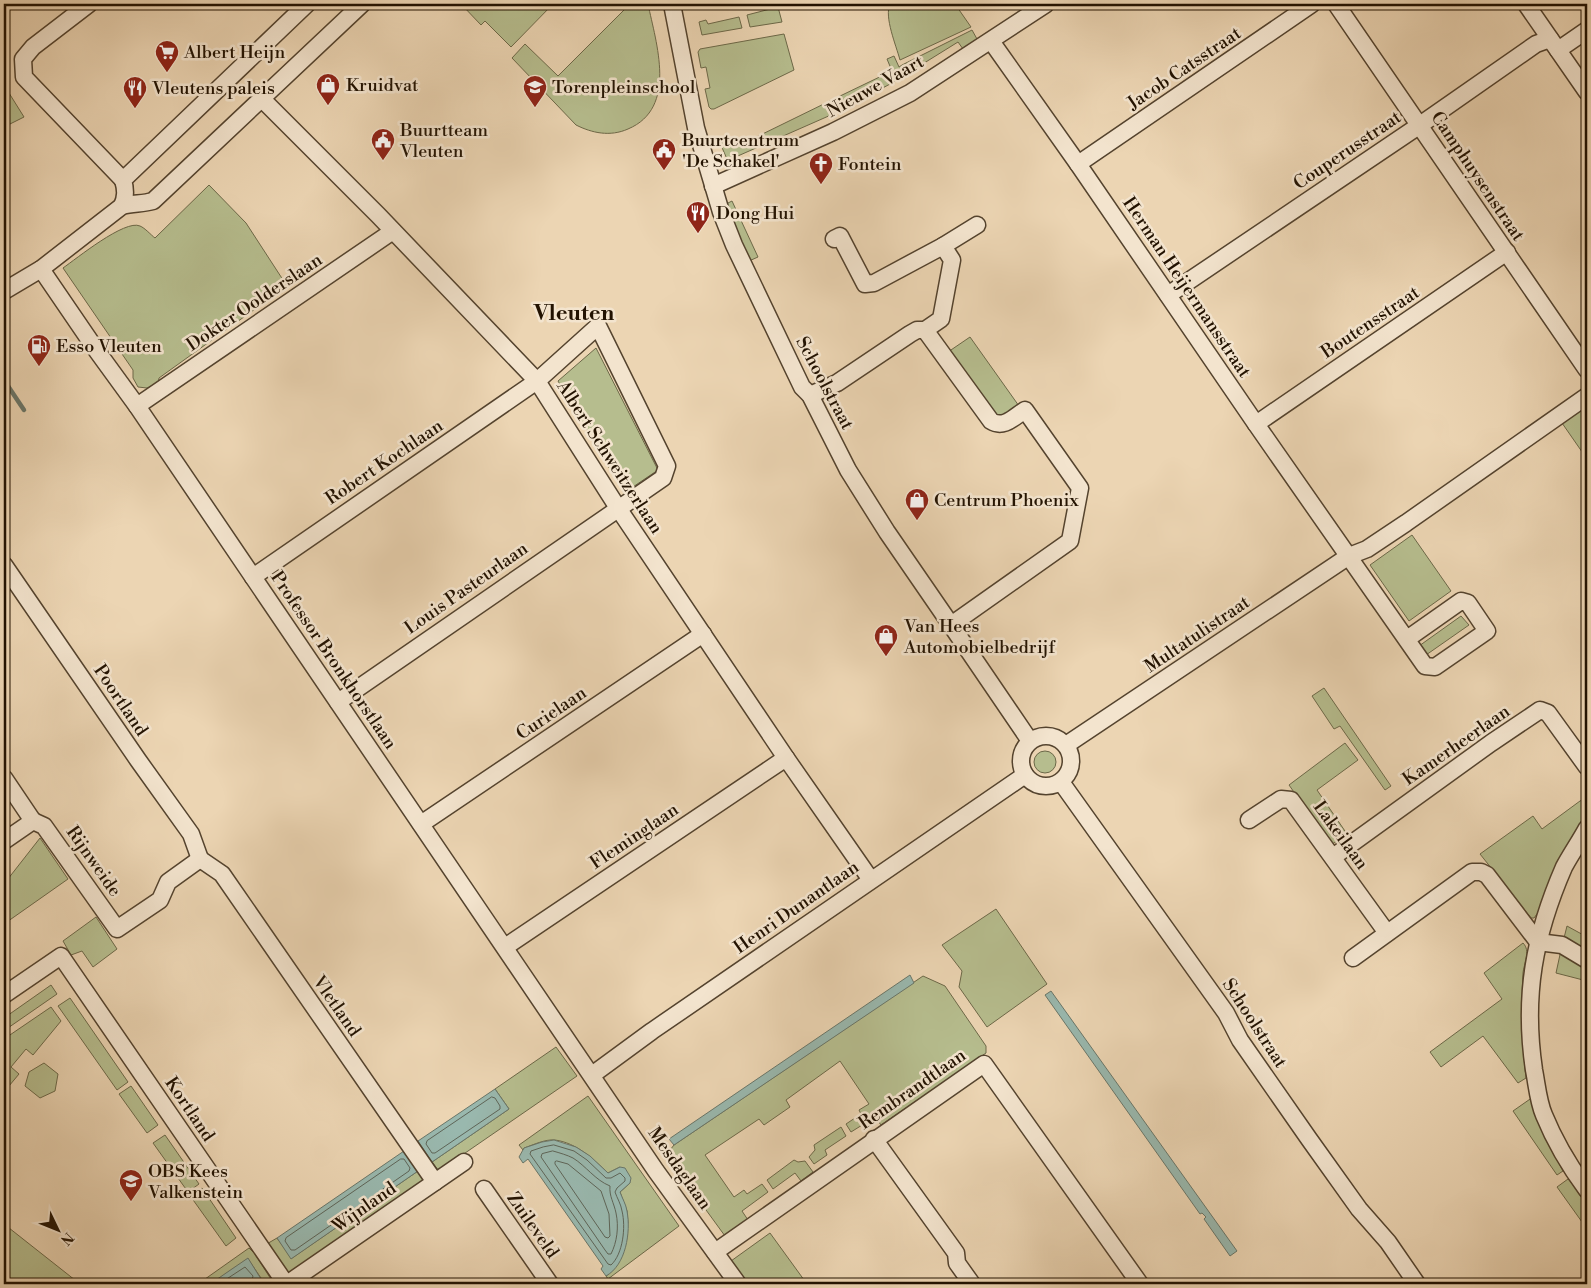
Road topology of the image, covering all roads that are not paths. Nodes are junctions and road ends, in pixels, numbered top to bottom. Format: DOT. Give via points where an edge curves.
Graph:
graph roads {
  1 [pos="89,4"];
  2 [pos="307,4"];
  3 [pos="362,4"];
  4 [pos="672,4"];
  5 [pos="1046,4"];
  6 [pos="1312,4"];
  7 [pos="1336,4"];
  8 [pos="1526,4"];
  9 [pos="1587,30"];
  10 [pos="991,40"];
  11 [pos="1554,44"];
  12 [pos="1587,92"];
  13 [pos="262,99"];
  14 [pos="1420,125"];
  15 [pos="1078,164"];
  16 [pos="122,180"];
  17 [pos="713,186"];
  18 [pos="122,206"];
  19 [pos="977,225"];
  20 [pos="393,231"];
  21 [pos="834,239"];
  22 [pos="943,246"];
  23 [pos="1507,252"];
  24 [pos="41,269"];
  25 [pos="4,291"];
  26 [pos="1168,295"];
  27 [pos="925,330"];
  28 [pos="1587,370"];
  29 [pos="537,381"];
  30 [pos="810,396"];
  31 [pos="1587,396"];
  32 [pos="137,406"];
  33 [pos="1256,424"];
  34 [pos="618,508"];
  35 [pos="1349,556"];
  36 [pos="4,565"];
  37 [pos="253,577"];
  38 [pos="952,625"];
  39 [pos="703,634"];
  40 [pos="1406,639"];
  41 [pos="338,702"];
  42 [pos="1030,741"];
  43 [pos="1066,745"];
  44 [pos="786,758"];
  45 [pos="1587,767"];
  46 [pos="1025,775"];
  47 [pos="4,778"];
  48 [pos="1062,782"];
  49 [pos="1249,820"];
  50 [pos="33,821"];
  51 [pos="421,824"];
  52 [pos="1587,828"];
  53 [pos="4,841"];
  54 [pos="1333,857"];
  55 [pos="200,860"];
  56 [pos="871,880"];
  57 [pos="1388,933"];
  58 [pos="1538,942"];
  59 [pos="504,947"];
  60 [pos="1353,958"];
  61 [pos="1587,960"];
  62 [pos="4,996"];
  63 [pos="592,1075"];
  64 [pos="874,1139"];
  65 [pos="464,1162"];
  66 [pos="435,1182"];
  67 [pos="484,1189"];
  68 [pos="1587,1190"];
  69 [pos="716,1252"];
  70 [pos="286,1284"];
  71 [pos="550,1284"];
  72 [pos="738,1284"];
  73 [pos="972,1284"];
  74 [pos="1140,1284"];
  75 [pos="1417,1284"];
  1 -- 16 [label="street" via="28,53 23,59 24,77"];
  2 -- 16 [label="street"];
  3 -- 13 [label="street"];
  4 -- 17 [label="street, Schoolstraat" via="696,128"];
  5 -- 10 [label="street, Nieuwe Vaart"];
  6 -- 15 [label="street, Jacob Catsstraat"];
  7 -- 14 [label="street, Camphuysenstraat"];
  8 -- 11 [label="street"];
  9 -- 11 [label="street, Couperusstraat"];
  10 -- 15 [label="street, Herman Heijermansstraat"];
  10 -- 17 [label="street, Nieuwe Vaart" via="910,93"];
  11 -- 12 [label="street"];
  11 -- 14 [label="street, Couperusstraat" via="1536,44"];
  13 -- 18 [label="street" via="153,201"];
  13 -- 20 [label="street, Albert Schweitzerlaan"];
  14 -- 23 [label="street, Camphuysenstraat"];
  14 -- 26 [label="street, Couperusstraat"];
  15 -- 26 [label="street, Herman Heijermansstraat"];
  16 -- 18 [label="street" via="125,186"];
  17 -- 30 [label="street, Schoolstraat" via="748,276 802,387"];
  18 -- 24 [label="street"];
  19 -- 22 [label="street"];
  20 -- 29 [label="street, Albert Schweitzerlaan"];
  20 -- 32 [label="street, Dokter Oolderslaan"];
  21 -- 22 [label="street" via="840,236 865,284 874,283"];
  22 -- 27 [label="street" via="952,260 941,318"];
  23 -- 28 [label="street, Camphuysenstraat"];
  23 -- 33 [label="street, Boutensstraat"];
  24 -- 25 [label="street"];
  24 -- 32 [label="street, Professor Bronkhorstlaan"];
  26 -- 33 [label="street, Herman Heijermansstraat"];
  27 -- 30 [label="street" via="910,334 837,383"];
  27 -- 38 [label="street" via="991,421 1004,424 1025,410 1080,488 1070,541"];
  29 -- 34 [label="street, Albert Schweitzerlaan"];
  29 -- 34 [label="street, Robert Kochlaan" via="598,326 667,466 663,478"];
  29 -- 37 [label="street, Robert Kochlaan"];
  30 -- 38 [label="street, Schoolstraat" via="848,470"];
  31 -- 35 [label="street, Multatulistraat" via="1367,549"];
  32 -- 37 [label="street, Professor Bronkhorstlaan"];
  33 -- 35 [label="street, Herman Heijermansstraat"];
  34 -- 39 [label="street, Albert Schweitzerlaan"];
  34 -- 41 [label="street, Louis Pasteurlaan"];
  35 -- 40 [label="street"];
  35 -- 43 [label="street, Multatulistraat"];
  36 -- 55 [label="street, Poortland" via="191,834"];
  37 -- 41 [label="street, Professor Bronkhorstlaan"];
  38 -- 42 [label="street, Schoolstraat"];
  39 -- 44 [label="street, Albert Schweitzerlaan"];
  39 -- 51 [label="street, Curielaan"];
  40 -- 40 [label="street" via="1461,601 1468,603 1487,631 1435,667 1425,666"];
  41 -- 51 [label="street, Professor Bronkhorstlaan"];
  42 -- 43 [label="street" via="1053,736"];
  42 -- 46 [label="street" via="1021,757"];
  43 -- 48 [label="street" via="1072,760"];
  44 -- 56 [label="street, Albert Schweitzerlaan"];
  44 -- 59 [label="street, Fleminglaan"];
  45 -- 54 [label="street, Kamerheerlaan" via="1548,713 1540,710"];
  46 -- 48 [label="street" via="1030,781 1046,787"];
  46 -- 56 [label="street, Henri Dunantlaan"];
  47 -- 50 [label="street, Rijnweide"];
  48 -- 75 [label="street, Schoolstraat" via="1226,1013 1240,1040 1309,1139"];
  49 -- 54 [label="street, Lakeilaan" via="1281,798 1291,800"];
  50 -- 53 [label="street"];
  50 -- 55 [label="street, Rijnweide" via="44,826 117,929 160,900 168,882"];
  51 -- 59 [label="street, Professor Bronkhorstlaan"];
  52 -- 58 [label="street" via="1565,865"];
  54 -- 57 [label="street, Lakeilaan"];
  55 -- 66 [label="street, Vletland" via="222,874"];
  56 -- 63 [label="street, Henri Dunantlaan"];
  57 -- 58 [label="street" via="1472,872 1481,872 1488,875"];
  57 -- 60 [label="street"];
  58 -- 61 [label="street" via="1562,945"];
  58 -- 68 [label="street" via="1529,1021 1536,1085 1543,1113 1558,1147"];
  59 -- 63 [label="street, Professor Bronkhorstlaan"];
  62 -- 70 [label="street, Kortland" via="61,956"];
  63 -- 69 [label="street, Mesdaglaan" via="656,1171"];
  64 -- 69 [label="street, Rembrandtlaan"];
  64 -- 73 [label="street" via="956,1253 957,1263"];
  64 -- 74 [label="street, Rembrandtlaan" via="984,1064"];
  65 -- 66 [label="street, Wijnland"];
  66 -- 70 [label="street, Wijnland"];
  67 -- 71 [label="street, Zuileveld"];
  69 -- 72 [label="street, Mesdaglaan"];
}
